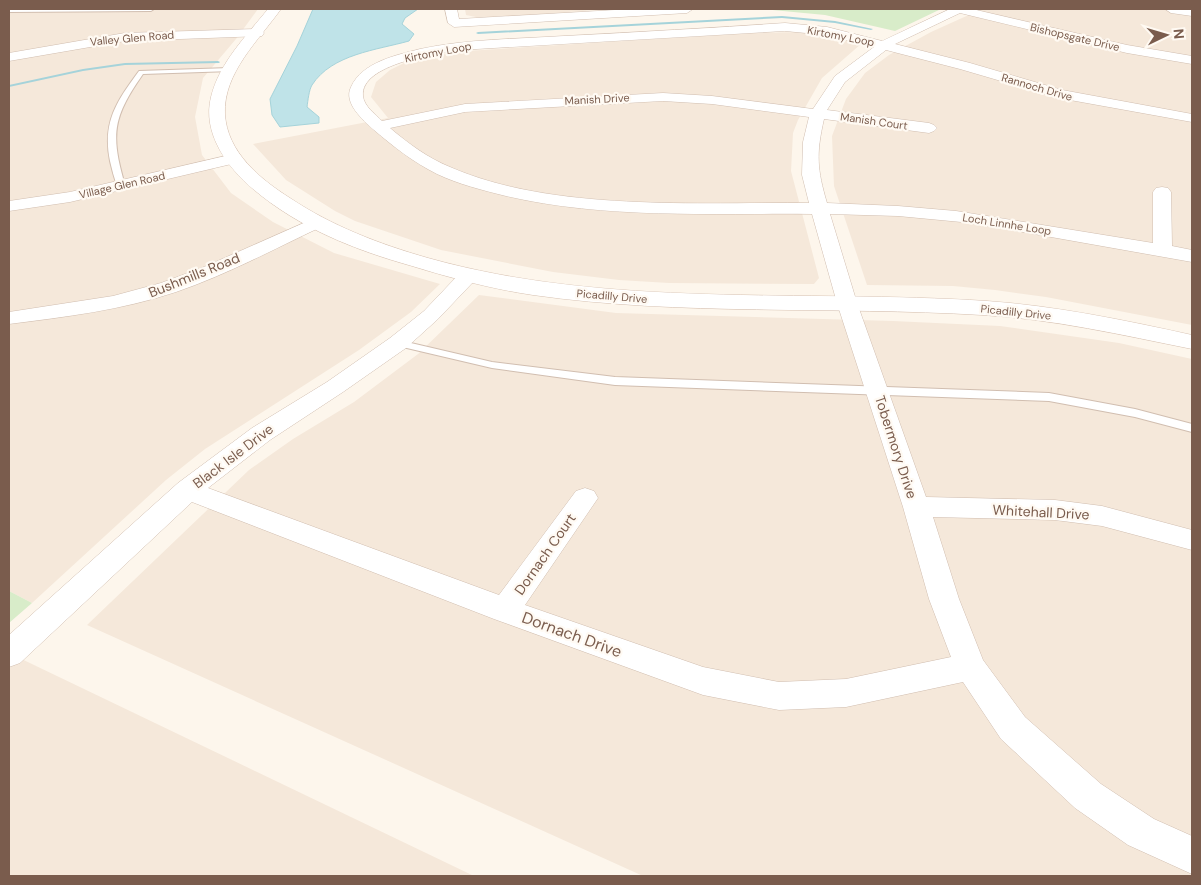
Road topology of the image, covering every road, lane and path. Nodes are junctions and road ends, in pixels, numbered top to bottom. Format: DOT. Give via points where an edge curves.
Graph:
graph roads {
  1 [pos="151,9"];
  2 [pos="275,9"];
  3 [pos="451,9"];
  4 [pos="687,9"];
  5 [pos="959,9"];
  6 [pos="1171,9"];
  7 [pos="9,10"];
  8 [pos="1192,12"];
  9 [pos="258,33"];
  10 [pos="884,45"];
  11 [pos="9,57"];
  12 [pos="1192,60"];
  13 [pos="230,70"];
  14 [pos="818,113"];
  15 [pos="1192,118"];
  16 [pos="378,126"];
  17 [pos="930,128"];
  18 [pos="234,159"];
  19 [pos="121,185"];
  20 [pos="1162,192"];
  21 [pos="9,206"];
  22 [pos="820,209"];
  23 [pos="315,223"];
  24 [pos="1162,250"];
  25 [pos="1192,256"];
  26 [pos="469,275"];
  27 [pos="847,303"];
  28 [pos="9,318"];
  29 [pos="1192,342"];
  30 [pos="398,343"];
  31 [pos="877,390"];
  32 [pos="1192,428"];
  33 [pos="187,490"];
  34 [pos="585,498"];
  35 [pos="916,507"];
  36 [pos="1192,540"];
  37 [pos="505,610"];
  38 [pos="9,654"];
  39 [pos="970,667"];
  40 [pos="1192,855"];
  1 -- 7 [label="lane"];
  2 -- 9 [label="street, Picadilly Drive"];
  3 -- 4 [label="street" via="454,23"];
  5 -- 10 [label="street, Tobermory Drive"];
  5 -- 12 [label="street, Bishopsgate Drive" via="1127,49"];
  6 -- 8 [label="street"];
  9 -- 11 [label="street, Valley Glen Road" via="125,37"];
  9 -- 13 [label="street, Picadilly Drive"];
  10 -- 14 [label="street, Tobermory Drive" via="840,79"];
  10 -- 15 [label="street, Rannoch Drive" via="1059,94"];
  10 -- 16 [label="street, Kirtomy Loop" via="827,31 774,27 460,46 398,59 368,75 359,84 356,94 358,106"];
  13 -- 18 [label="street, Picadilly Drive" via="222,84 217,112 218,129"];
  13 -- 19 [label="lane" via="140,72 122,98 111,127 112,154"];
  14 -- 16 [label="street, Manish Drive" via="712,100 632,97 465,108"];
  14 -- 17 [label="street, Manish Court"];
  14 -- 22 [label="street, Tobermory Drive" via="811,142 810,175"];
  16 -- 22 [label="street, Kirtomy Loop" via="403,149 429,165 523,195 631,207"];
  18 -- 19 [label="street, Village Glen Road"];
  18 -- 23 [label="street, Picadilly Drive" via="258,185"];
  19 -- 21 [label="street, Village Glen Road"];
  20 -- 24 [label="street"];
  22 -- 24 [label="street, Loch Linnhe Loop" via="959,216"];
  22 -- 27 [label="street, Tobermory Drive"];
  23 -- 26 [label="street, Picadilly Drive" via="383,252"];
  23 -- 28 [label="street, Bushmills Road" via="193,278 148,294 100,305"];
  24 -- 25 [label="street, Loch Linnhe Loop"];
  26 -- 27 [label="street, Picadilly Drive" via="532,288 612,297 700,302"];
  26 -- 30 [label="street, Black Isle Drive"];
  27 -- 29 [label="street, Picadilly Drive" via="988,308 1083,320"];
  27 -- 31 [label="street, Tobermory Drive"];
  30 -- 31 [label="lane" via="492,364 615,381"];
  30 -- 33 [label="street, Black Isle Drive" via="261,434"];
  31 -- 32 [label="lane" via="1049,397 1135,413"];
  31 -- 35 [label="street, Tobermory Drive"];
  33 -- 37 [label="street, Dornach Drive"];
  33 -- 38 [label="street, Black Isle Drive"];
  34 -- 37 [label="street, Dornach Court"];
  35 -- 36 [label="street, Whitehall Drive" via="1055,510 1102,516"];
  35 -- 39 [label="street, Tobermory Drive" via="944,598"];
  37 -- 39 [label="street, Dornach Drive" via="703,681 779,696 846,692"];
  39 -- 40 [label="street, Tobermory Drive" via="1013,728 1088,796 1142,832"];
}
